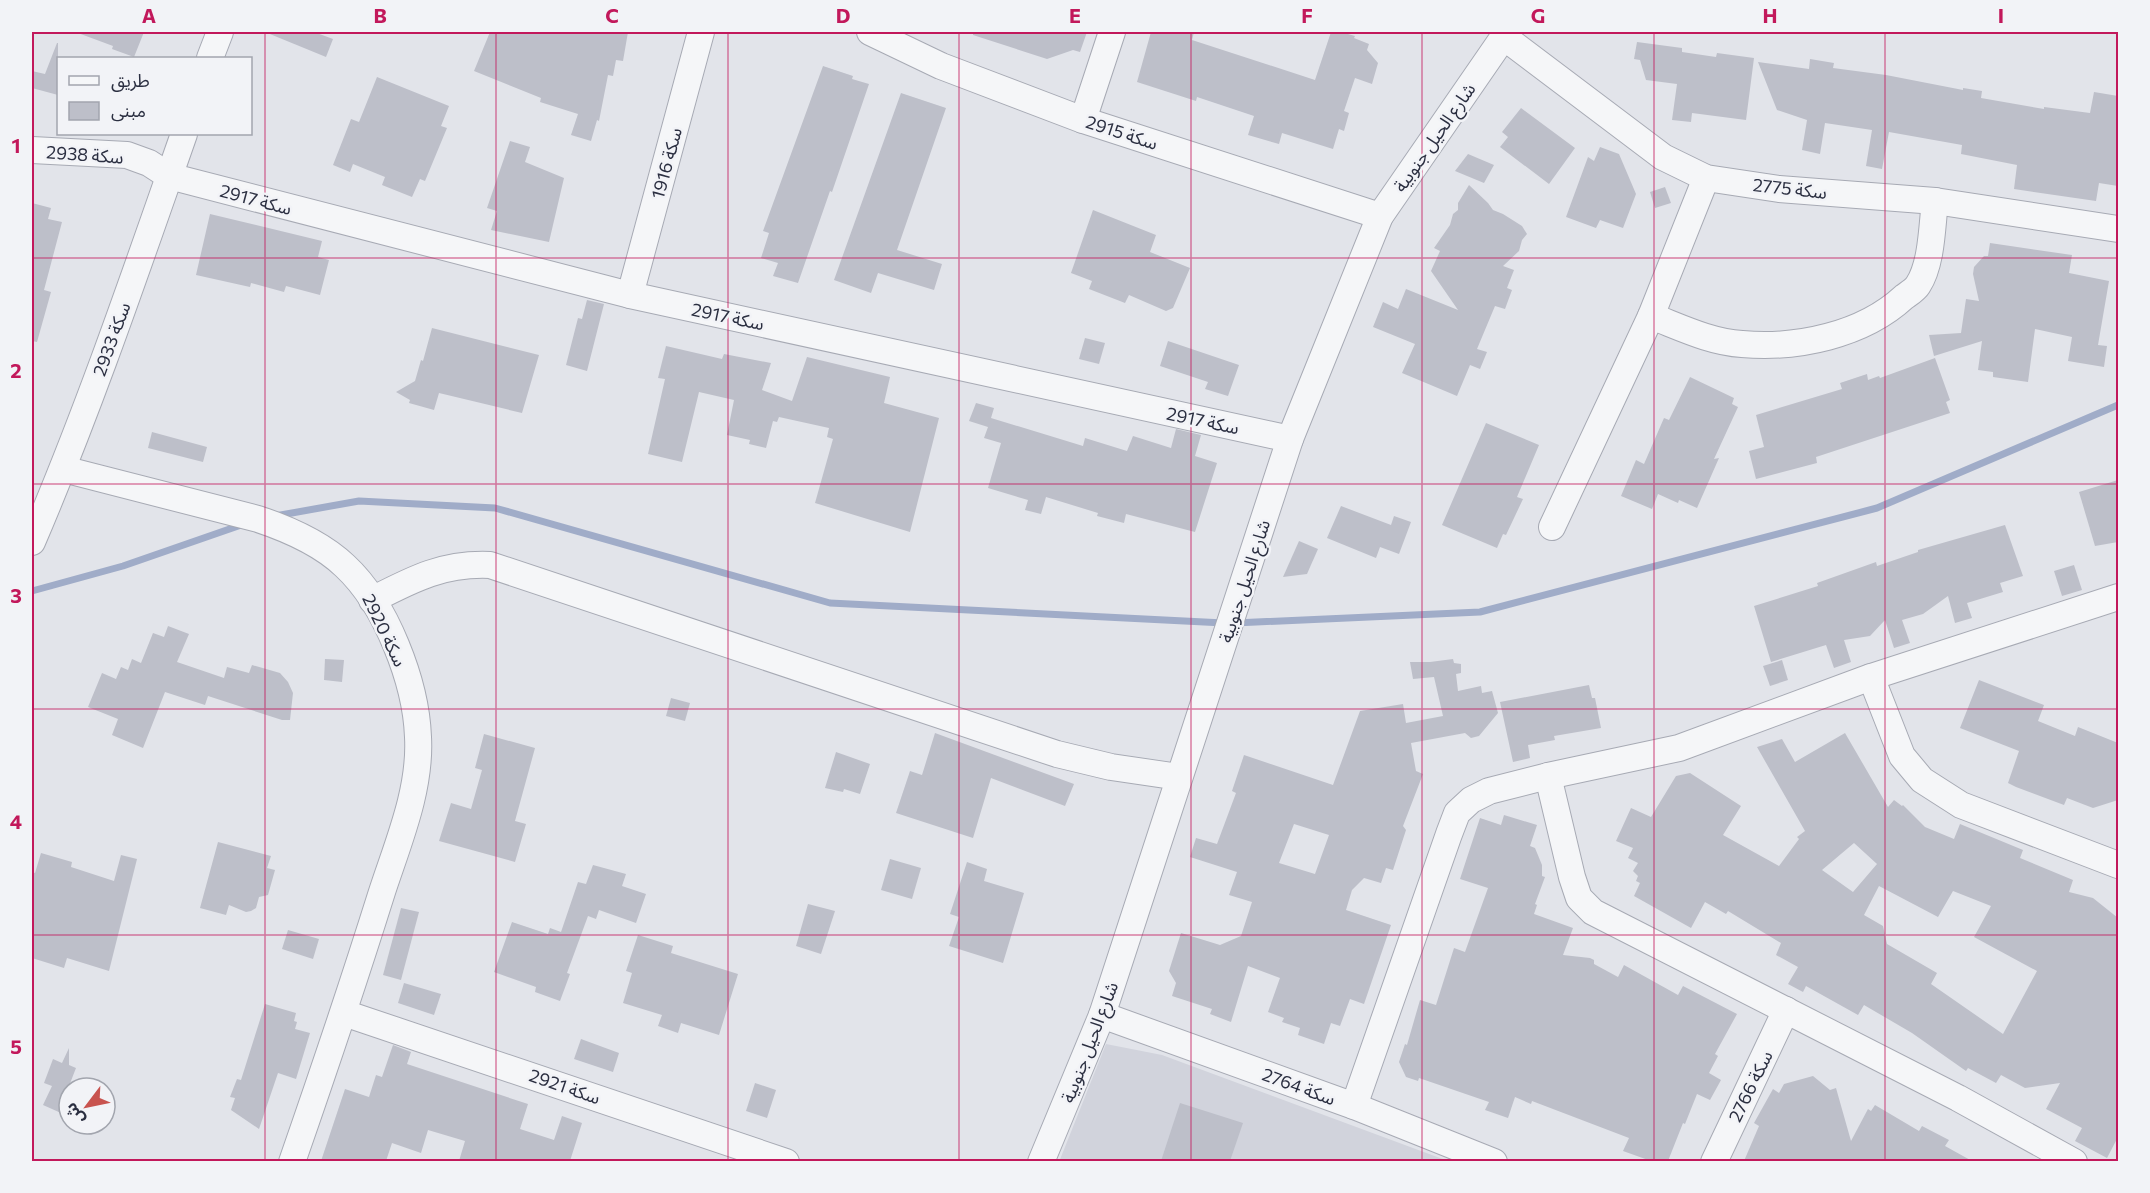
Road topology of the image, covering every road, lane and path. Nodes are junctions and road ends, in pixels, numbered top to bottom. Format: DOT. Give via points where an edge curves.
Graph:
graph roads {
  1 [pos="220,32"];
  2 [pos="702,32"];
  3 [pos="870,32"];
  4 [pos="1112,32"];
  5 [pos="1506,34"];
  6 [pos="210,57"];
  7 [pos="1083,120"];
  8 [pos="184,135"];
  9 [pos="32,150"];
  10 [pos="169,176"];
  11 [pos="1706,178"];
  12 [pos="1935,201"];
  13 [pos="1380,216"];
  14 [pos="2118,230"];
  15 [pos="630,295"];
  16 [pos="1651,316"];
  17 [pos="1290,439"];
  18 [pos="63,469"];
  19 [pos="1552,527"];
  20 [pos="32,543"];
  21 [pos="2118,597"];
  22 [pos="372,600"];
  23 [pos="1871,677"];
  24 [pos="1548,776"];
  25 [pos="1179,777"];
  26 [pos="2118,865"];
  27 [pos="1786,1010"];
  28 [pos="344,1013"];
  29 [pos="1102,1015"];
  30 [pos="1354,1106"];
  31 [pos="1486,1160"];
  32 [pos="292,1161"];
  33 [pos="786,1161"];
  34 [pos="1041,1161"];
  35 [pos="1714,1161"];
  36 [pos="2073,1161"];
  1 -- 6 [label="street"];
  2 -- 15 [label="street, سكة 1916"];
  3 -- 7 [label="street, سكة 2915" via="941,66"];
  4 -- 7 [label="street"];
  5 -- 11 [label="street, سكة 2775" via="1664,157"];
  5 -- 13 [label="street, شارع الحيل جنوبية"];
  7 -- 13 [label="street, سكة 2915"];
  8 -- 10 [label="street, سكة 2933"];
  9 -- 10 [label="street, سكة 2938" via="127,155"];
  10 -- 15 [label="street, سكة 2917"];
  10 -- 18 [label="street, سكة 2933"];
  11 -- 12 [label="street, سكة 2775" via="1779,189"];
  11 -- 16 [label="street"];
  12 -- 14 [label="street, سكة 2775"];
  12 -- 16 [label="street" via="1928,260 1918,285 1892,309 1855,329 1809,340 1742,344 1695,333"];
  13 -- 17 [label="street, شارع الحيل جنوبية"];
  15 -- 17 [label="street, سكة 2917"];
  16 -- 19 [label="street"];
  17 -- 25 [label="street, شارع الحيل جنوبية"];
  18 -- 20 [label="street, سكة 2933"];
  18 -- 22 [label="street, سكة 2920" via="284,528 344,565"];
  21 -- 23 [label="street"];
  22 -- 25 [label="street" via="443,568 490,565 1057,754"];
  22 -- 28 [label="street, سكة 2920" via="402,657 414,699 418,738 415,779 406,815"];
  23 -- 24 [label="street" via="1679,748"];
  23 -- 26 [label="street" via="1902,756 1922,780 1961,805"];
  24 -- 27 [label="street" via="1572,877 1579,898 1593,912"];
  24 -- 30 [label="street" via="1489,791 1457,813"];
  25 -- 29 [label="street, شارع الحيل جنوبية"];
  27 -- 35 [label="street, سكة 2766"];
  27 -- 36 [label="street"];
  28 -- 32 [label="street, سكة 2920"];
  28 -- 33 [label="street, سكة 2921"];
  29 -- 30 [label="street, سكة 2764"];
  29 -- 34 [label="street, شارع الحيل جنوبية"];
  30 -- 31 [label="street, سكة 2764"];
}
